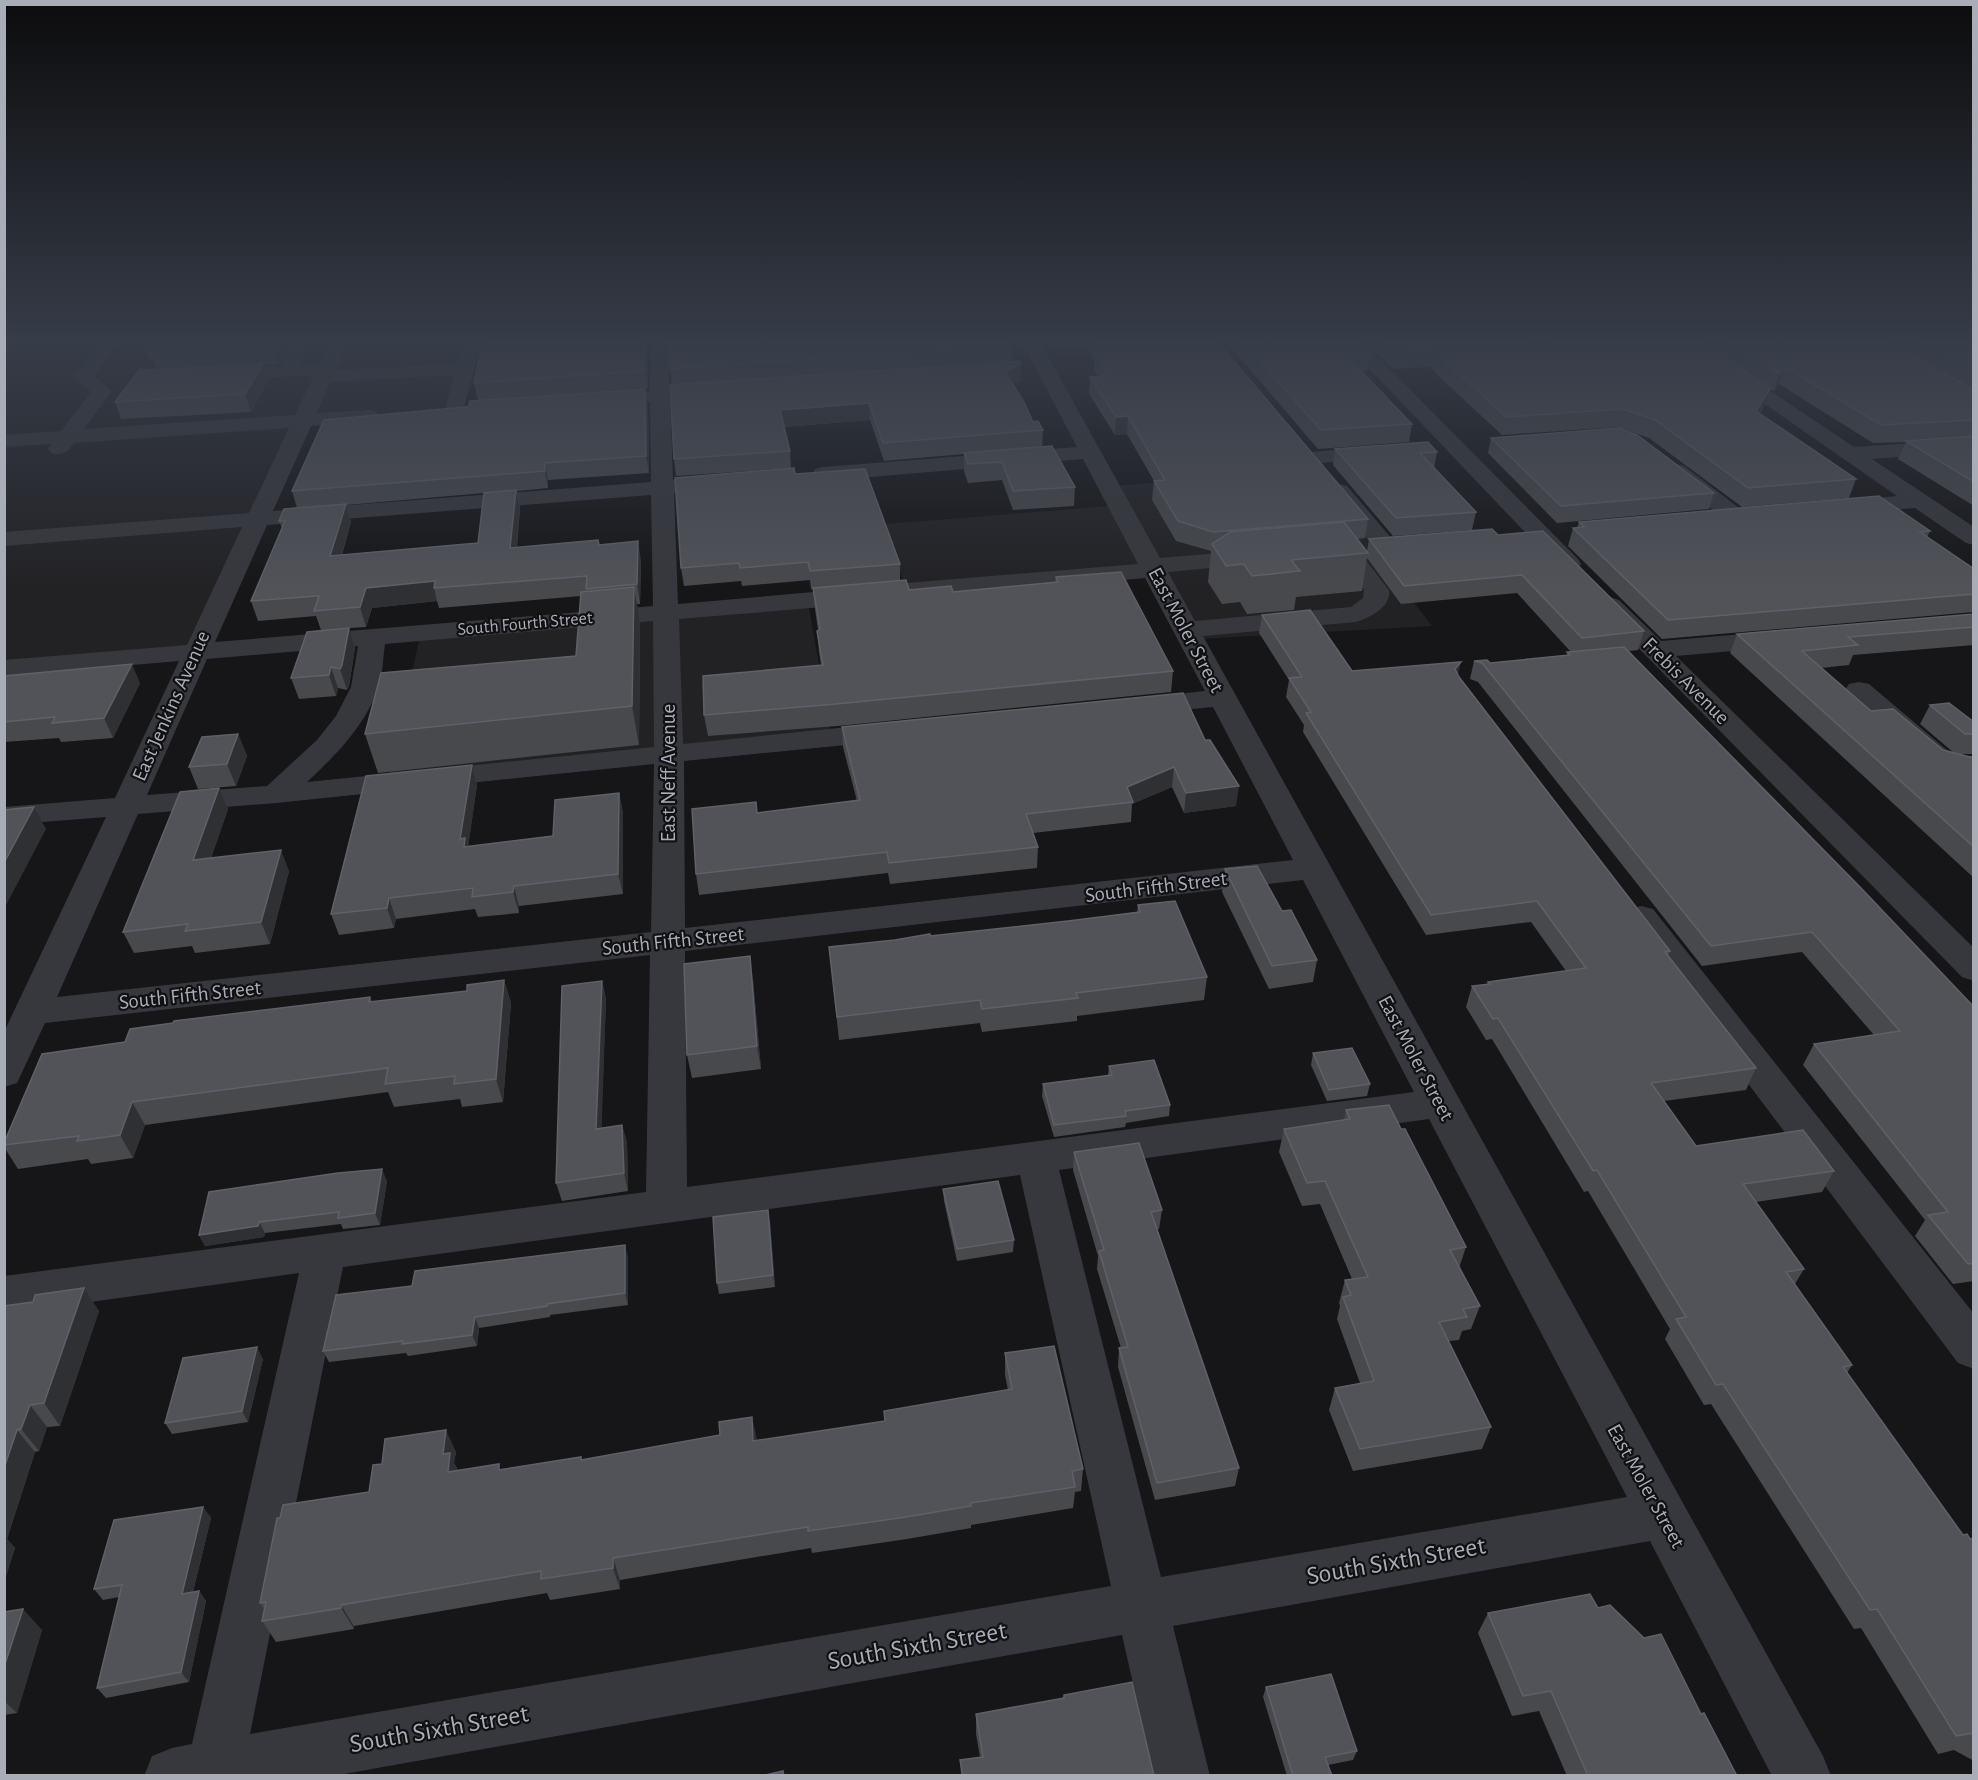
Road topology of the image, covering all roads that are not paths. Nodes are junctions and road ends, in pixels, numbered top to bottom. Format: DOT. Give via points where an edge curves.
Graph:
graph roads {
  1 [pos="84,423"];
  2 [pos="285,423"];
  3 [pos="302,423"];
  4 [pos="661,423"];
  5 [pos="1071,423"];
  6 [pos="1432,423"];
  7 [pos="1805,423"];
  8 [pos="1296,440"];
  9 [pos="4,441"];
  10 [pos="1478,444"];
  11 [pos="1974,445"];
  12 [pos="1455,446"];
  13 [pos="71,447"];
  14 [pos="1423,449"];
  15 [pos="1400,451"];
  16 [pos="1090,452"];
  17 [pos="1850,454"];
  18 [pos="1658,457"];
  19 [pos="1311,458"];
  20 [pos="45,459"];
  21 [pos="807,476"];
  22 [pos="736,481"];
  23 [pos="664,487"];
  24 [pos="1919,501"];
  25 [pos="1827,508"];
  26 [pos="1702,519"];
  27 [pos="257,521"];
  28 [pos="1568,530"];
  29 [pos="1538,532"];
  30 [pos="1509,535"];
  31 [pos="1974,538"];
  32 [pos="4,539"];
  33 [pos="1276,555"];
  34 [pos="1152,568"];
  35 [pos="666,612"];
  36 [pos="1186,630"];
  37 [pos="373,637"];
  38 [pos="1798,638"];
  39 [pos="1654,650"];
  40 [pos="196,652"];
  41 [pos="4,668"];
  42 [pos="1859,690"];
  43 [pos="1222,698"];
  44 [pos="1114,709"];
  45 [pos="915,729"];
  46 [pos="669,754"];
  47 [pos="1974,765"];
  48 [pos="276,794"];
  49 [pos="126,805"];
  50 [pos="4,816"];
  51 [pos="1314,868"];
  52 [pos="1618,887"];
  53 [pos="668,942"];
  54 [pos="1974,969"];
  55 [pos="32,1012"];
  56 [pos="4,1073"];
  57 [pos="1440,1103"];
  58 [pos="1036,1157"];
  59 [pos="666,1206"];
  60 [pos="325,1252"];
  61 [pos="4,1295"];
  62 [pos="1974,1349"];
  63 [pos="1662,1515"];
  64 [pos="1142,1606"];
  65 [pos="200,1773"];
  66 [pos="1182,1776"];
  67 [pos="1803,1776"];
  1 -- 13 [label="street"];
  2 -- 13 [label="street"];
  3 -- 27 [label="street, East Jenkins Avenue"];
  4 -- 23 [label="street, East Neff Avenue"];
  5 -- 16 [label="street, East Moler Street"];
  6 -- 12 [label="street, Frebis Avenue"];
  7 -- 17 [label="street"];
  8 -- 19 [label="street"];
  9 -- 13 [label="street"];
  10 -- 12 [label="street"];
  11 -- 17 [label="street"];
  12 -- 14 [label="street"];
  12 -- 29 [label="street, Frebis Avenue"];
  13 -- 20 [label="street"];
  15 -- 19 [label="street"];
  16 -- 21 [label="street"];
  16 -- 34 [label="street, East Moler Street"];
  17 -- 24 [label="street"];
  18 -- 26 [label="street" via="1747,515"];
  19 -- 36 [label="street" via="1396,544 1333,550 1376,590 1371,606 1356,614"];
  22 -- 23 [label="street"];
  23 -- 27 [label="street"];
  23 -- 35 [label="street, East Neff Avenue"];
  24 -- 25 [label="street"];
  24 -- 31 [label="street"];
  27 -- 32 [label="street"];
  27 -- 40 [label="street, East Jenkins Avenue"];
  28 -- 29 [label="street"];
  29 -- 30 [label="street"];
  29 -- 39 [label="street, Frebis Avenue"];
  33 -- 34 [label="street, South Fourth Street"];
  34 -- 35 [label="street, South Fourth Street"];
  34 -- 36 [label="street, East Moler Street"];
  35 -- 37 [label="street, South Fourth Street"];
  35 -- 46 [label="street, East Neff Avenue"];
  36 -- 43 [label="street, East Moler Street"];
  37 -- 40 [label="street, South Fourth Street"];
  37 -- 48 [label="street" via="366,686 348,720 316,758"];
  38 -- 39 [label="street"];
  39 -- 54 [label="street, Frebis Avenue"];
  40 -- 41 [label="street, South Fourth Street"];
  40 -- 49 [label="street, East Jenkins Avenue"];
  42 -- 47 [label="street" via="1944,762"];
  43 -- 44 [label="street"];
  43 -- 51 [label="street, East Moler Street"];
  45 -- 46 [label="street"];
  46 -- 48 [label="street"];
  46 -- 53 [label="street, East Neff Avenue"];
  48 -- 49 [label="street"];
  49 -- 50 [label="street"];
  49 -- 55 [label="street, East Jenkins Avenue"];
  51 -- 53 [label="street, South Fifth Street"];
  51 -- 57 [label="street, East Moler Street"];
  52 -- 62 [label="street"];
  53 -- 55 [label="street, South Fifth Street"];
  53 -- 59 [label="street, East Neff Avenue"];
  55 -- 56 [label="street, East Jenkins Avenue"];
  57 -- 58 [label="street"];
  57 -- 63 [label="street, East Moler Street"];
  58 -- 59 [label="street"];
  58 -- 64 [label="street"];
  59 -- 60 [label="street"];
  60 -- 61 [label="street"];
  60 -- 65 [label="street"];
  63 -- 64 [label="street, South Sixth Street"];
  63 -- 67 [label="street, East Moler Street"];
  64 -- 65 [label="street, South Sixth Street"];
  64 -- 66 [label="street"];
}
